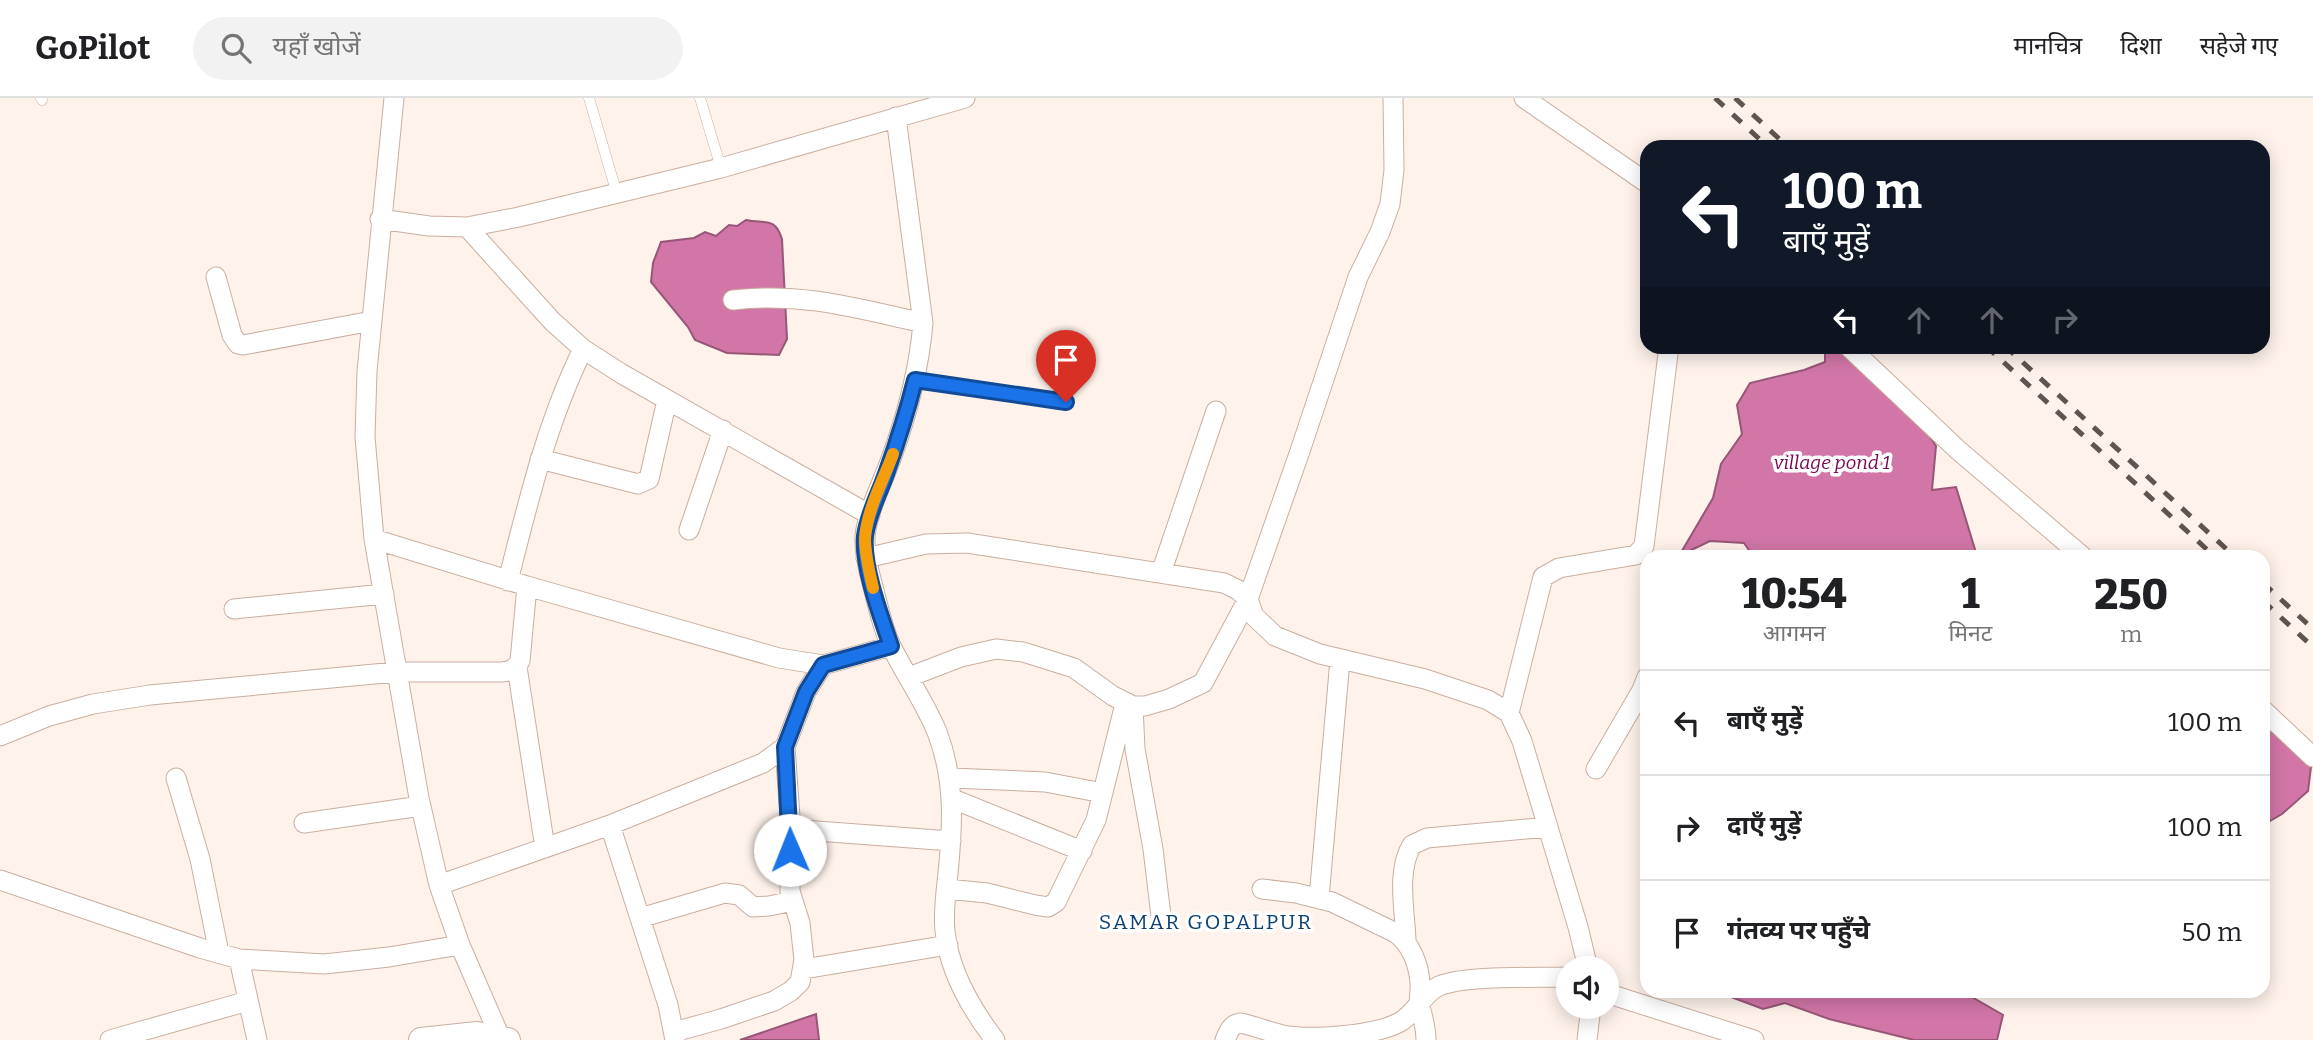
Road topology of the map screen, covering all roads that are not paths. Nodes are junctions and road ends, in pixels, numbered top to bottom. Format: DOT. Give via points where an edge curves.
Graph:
graph roads {
  1 [pos="394,98"];
  2 [pos="589,98"];
  3 [pos="701,98"];
  4 [pos="965,98"];
  5 [pos="1392,98"];
  6 [pos="1524,98"];
  7 [pos="921,104"];
  8 [pos="896,117"];
  9 [pos="721,168"];
  10 [pos="1640,178"];
  11 [pos="617,194"];
  12 [pos="380,219"];
  13 [pos="467,227"];
  14 [pos="215,277"];
  15 [pos="733,300"];
  16 [pos="372,321"];
  17 [pos="923,323"];
  18 [pos="583,349"];
  19 [pos="1668,354"];
  20 [pos="1856,354"];
  21 [pos="915,380"];
  22 [pos="667,400"];
  23 [pos="1066,402"];
  24 [pos="1216,411"];
  25 [pos="723,430"];
  26 [pos="540,459"];
  27 [pos="870,515"];
  28 [pos="689,530"];
  29 [pos="374,539"];
  30 [pos="1649,550"];
  31 [pos="2075,550"];
  32 [pos="1640,554"];
  33 [pos="866,558"];
  34 [pos="1161,573"];
  35 [pos="517,584"];
  36 [pos="384,594"];
  37 [pos="1248,598"];
  38 [pos="234,608"];
  39 [pos="891,646"];
  40 [pos="1340,660"];
  41 [pos="823,665"];
  42 [pos="517,667"];
  43 [pos="396,672"];
  44 [pos="909,677"];
  45 [pos="1640,693"];
  46 [pos="1129,705"];
  47 [pos="1509,713"];
  48 [pos="2270,717"];
  49 [pos="0,736"];
  50 [pos="785,747"];
  51 [pos="2313,757"];
  52 [pos="1596,769"];
  53 [pos="176,778"];
  54 [pos="951,778"];
  55 [pos="1103,793"];
  56 [pos="953,799"];
  57 [pos="421,806"];
  58 [pos="304,823"];
  59 [pos="610,825"];
  60 [pos="1548,827"];
  61 [pos="790,829"];
  62 [pos="951,841"];
  63 [pos="545,848"];
  64 [pos="1082,851"];
  65 [pos="0,880"];
  66 [pos="439,885"];
  67 [pos="947,889"];
  68 [pos="1262,889"];
  69 [pos="1318,898"];
  70 [pos="793,901"];
  71 [pos="1161,916"];
  72 [pos="640,918"];
  73 [pos="1406,940"];
  74 [pos="460,945"];
  75 [pos="948,945"];
  76 [pos="219,953"];
  77 [pos="1585,956"];
  78 [pos="239,959"];
  79 [pos="804,969"];
  80 [pos="1556,978"];
  81 [pos="1619,996"];
  82 [pos="248,1001"];
  83 [pos="1420,1006"];
  84 [pos="1589,1019"];
  85 [pos="674,1036"];
  86 [pos="504,1038"];
  87 [pos="110,1040"];
  88 [pos="257,1040"];
  89 [pos="421,1040"];
  90 [pos="995,1040"];
  91 [pos="1226,1040"];
  92 [pos="1426,1040"];
  93 [pos="1587,1040"];
  94 [pos="1754,1040"];
  1 -- 12 [label="street"];
  2 -- 11 [label="lane"];
  3 -- 9 [label="lane"];
  4 -- 7 [label="street"];
  5 -- 37 [label="street" via="1390,204 1358,277"];
  6 -- 10 [label="street"];
  7 -- 8 [label="street"];
  8 -- 9 [label="street"];
  8 -- 17 [label="street"];
  9 -- 11 [label="street"];
  11 -- 13 [label="street"];
  12 -- 13 [label="street"];
  12 -- 16 [label="street"];
  13 -- 18 [label="street"];
  14 -- 16 [label="street" via="237,344"];
  15 -- 17 [label="street" via="767,296 823,300"];
  16 -- 29 [label="street" via="365,437"];
  17 -- 21 [label="street"];
  18 -- 22 [label="street"];
  18 -- 26 [label="street"];
  19 -- 30 [label="street"];
  20 -- 31 [label="street" via="1958,450"];
  21 -- 23 [label="lane"];
  21 -- 27 [label="street"];
  22 -- 25 [label="street"];
  22 -- 26 [label="street" via="645,483"];
  24 -- 34 [label="street"];
  25 -- 27 [label="street"];
  25 -- 28 [label="street"];
  26 -- 35 [label="street"];
  27 -- 33 [label="street"];
  29 -- 35 [label="street"];
  29 -- 36 [label="street"];
  32 -- 47 [label="street" via="1559,568 1543,577"];
  33 -- 34 [label="street" via="926,544 958,542"];
  33 -- 39 [label="street"];
  34 -- 37 [label="street" via="1224,583"];
  35 -- 41 [label="street" via="779,658"];
  35 -- 42 [label="street"];
  36 -- 38 [label="street"];
  36 -- 43 [label="street"];
  37 -- 40 [label="street" via="1254,617 1275,636"];
  37 -- 46 [label="street" via="1203,683 1145,706"];
  39 -- 41 [label="street"];
  39 -- 44 [label="street"];
  40 -- 47 [label="street" via="1458,688"];
  40 -- 69 [label="street"];
  41 -- 50 [label="street" via="806,692"];
  42 -- 43 [label="street" via="509,672"];
  42 -- 63 [label="street"];
  43 -- 49 [label="street" via="93,704"];
  43 -- 57 [label="street"];
  44 -- 46 [label="street" via="981,651 1007,649 1074,668"];
  44 -- 54 [label="street" via="937,733"];
  45 -- 52 [label="street"];
  46 -- 55 [label="street"];
  46 -- 71 [label="street"];
  47 -- 60 [label="street"];
  48 -- 51 [label="street"];
  50 -- 59 [label="street" via="763,763"];
  50 -- 61 [label="street"];
  53 -- 76 [label="street" via="200,859"];
  54 -- 55 [label="street" via="1035,781"];
  54 -- 56 [label="street"];
  55 -- 64 [label="street"];
  56 -- 62 [label="street"];
  56 -- 64 [label="street"];
  57 -- 58 [label="street"];
  57 -- 66 [label="street"];
  59 -- 63 [label="street"];
  59 -- 72 [label="street"];
  60 -- 73 [label="street" via="1427,838 1412,845 1405,862"];
  60 -- 77 [label="street"];
  61 -- 62 [label="street"];
  61 -- 70 [label="street"];
  62 -- 67 [label="street"];
  63 -- 66 [label="street"];
  64 -- 67 [label="street" via="1060,897 1048,907"];
  65 -- 76 [label="street"];
  66 -- 74 [label="street"];
  67 -- 75 [label="street" via="944,930"];
  68 -- 69 [label="street"];
  69 -- 73 [label="street"];
  70 -- 72 [label="street" via="752,907 739,895 725,893"];
  70 -- 79 [label="street"];
  72 -- 85 [label="street"];
  73 -- 83 [label="street" via="1419,974"];
  74 -- 78 [label="street" via="324,964"];
  74 -- 86 [label="street"];
  75 -- 79 [label="street"];
  75 -- 90 [label="street" via="970,1003"];
  76 -- 78 [label="street"];
  78 -- 82 [label="street"];
  79 -- 85 [label="street" via="800,982 775,1001"];
  80 -- 83 [label="street" via="1449,983 1430,992"];
  81 -- 94 [label="street"];
  82 -- 87 [label="street"];
  82 -- 88 [label="street"];
  83 -- 91 [label="street" via="1397,1024 1357,1034 1281,1035 1241,1023 1230,1028"];
  83 -- 92 [label="street"];
  84 -- 93 [label="street"];
  86 -- 89 [label="street" via="477,1034"];
}
